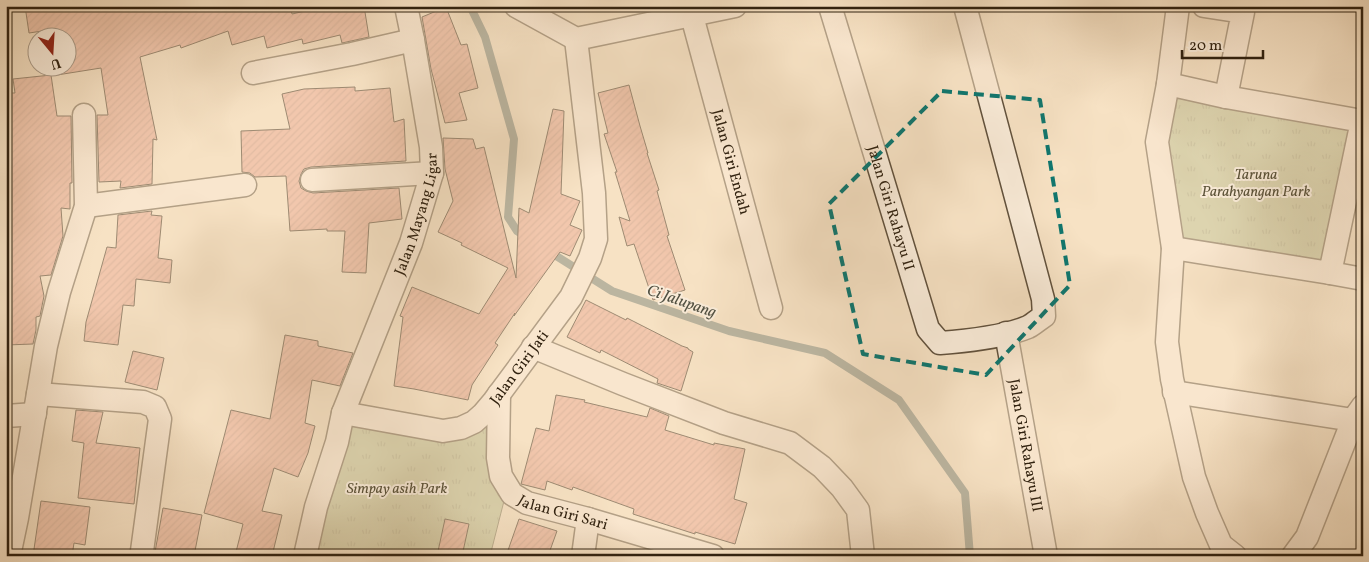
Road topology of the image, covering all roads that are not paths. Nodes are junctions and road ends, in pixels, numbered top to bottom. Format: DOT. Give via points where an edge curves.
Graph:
graph roads {
  1 [pos="406,6"];
  2 [pos="516,6"];
  3 [pos="735,6"];
  4 [pos="830,6"];
  5 [pos="965,6"];
  6 [pos="1178,6"];
  7 [pos="1204,6"];
  8 [pos="1243,9"];
  9 [pos="692,16"];
  10 [pos="576,38"];
  11 [pos="413,40"];
  12 [pos="252,73"];
  13 [pos="1168,84"];
  14 [pos="1226,97"];
  15 [pos="84,115"];
  16 [pos="1363,120"];
  17 [pos="432,174"];
  18 [pos="312,180"];
  19 [pos="245,185"];
  20 [pos="86,206"];
  21 [pos="1173,248"];
  22 [pos="1330,273"];
  23 [pos="1363,279"];
  24 [pos="771,308"];
  25 [pos="1006,333"];
  26 [pos="533,348"];
  27 [pos="1174,392"];
  28 [pos="499,394"];
  29 [pos="37,404"];
  30 [pos="343,413"];
  31 [pos="1358,413"];
  32 [pos="6,416"];
  33 [pos="588,519"];
  34 [pos="142,551"];
  35 [pos="9,556"];
  36 [pos="305,556"];
  37 [pos="583,556"];
  38 [pos="714,556"];
  39 [pos="864,556"];
  40 [pos="1046,556"];
  41 [pos="1235,556"];
  42 [pos="1293,556"];
  1 -- 11 [label="street, Jalan Mayang Ligar"];
  2 -- 10 [label="street"];
  3 -- 9 [label="street"];
  4 -- 25 [label="street, Jalan Giri Rahayu II" via="928,329 940,343"];
  5 -- 25 [label="street" via="1043,299 1044,316 1029,326"];
  6 -- 13 [label="street"];
  7 -- 8 [label="street"];
  8 -- 14 [label="street"];
  9 -- 10 [label="street"];
  9 -- 24 [label="street, Jalan Giri Endah"];
  10 -- 26 [label="street, Jalan Giri Jati" via="594,193 596,240 571,297"];
  11 -- 12 [label="street"];
  11 -- 17 [label="street, Jalan Mayang Ligar" via="431,147"];
  13 -- 14 [label="street"];
  13 -- 21 [label="street" via="1157,142"];
  14 -- 16 [label="street"];
  15 -- 20 [label="street"];
  16 -- 22 [label="street"];
  17 -- 18 [label="street"];
  17 -- 30 [label="street, Jalan Mayang Ligar" via="411,243"];
  19 -- 20 [label="street"];
  20 -- 29 [label="street" via="59,292"];
  21 -- 22 [label="street"];
  21 -- 27 [label="street" via="1167,342"];
  22 -- 23 [label="street"];
  25 -- 40 [label="street, Jalan Giri Rahayu III"];
  26 -- 28 [label="street, Jalan Giri Jati"];
  26 -- 39 [label="street" via="724,423 790,443 822,467 858,510"];
  27 -- 31 [label="street"];
  27 -- 41 [label="street" via="1194,476 1207,513 1222,545"];
  28 -- 30 [label="street, Jalan Giri Jati" via="483,414 461,428 444,430"];
  28 -- 33 [label="street, Jalan Giri Sari" via="498,458 501,476 512,494 527,503"];
  29 -- 32 [label="street"];
  29 -- 34 [label="street" via="143,402 156,407 160,419"];
  29 -- 35 [label="street"];
  30 -- 36 [label="street" via="338,442 316,507"];
  31 -- 42 [label="street" via="1306,537"];
  33 -- 37 [label="street"];
  33 -- 38 [label="street, Jalan Giri Sari"];
}
